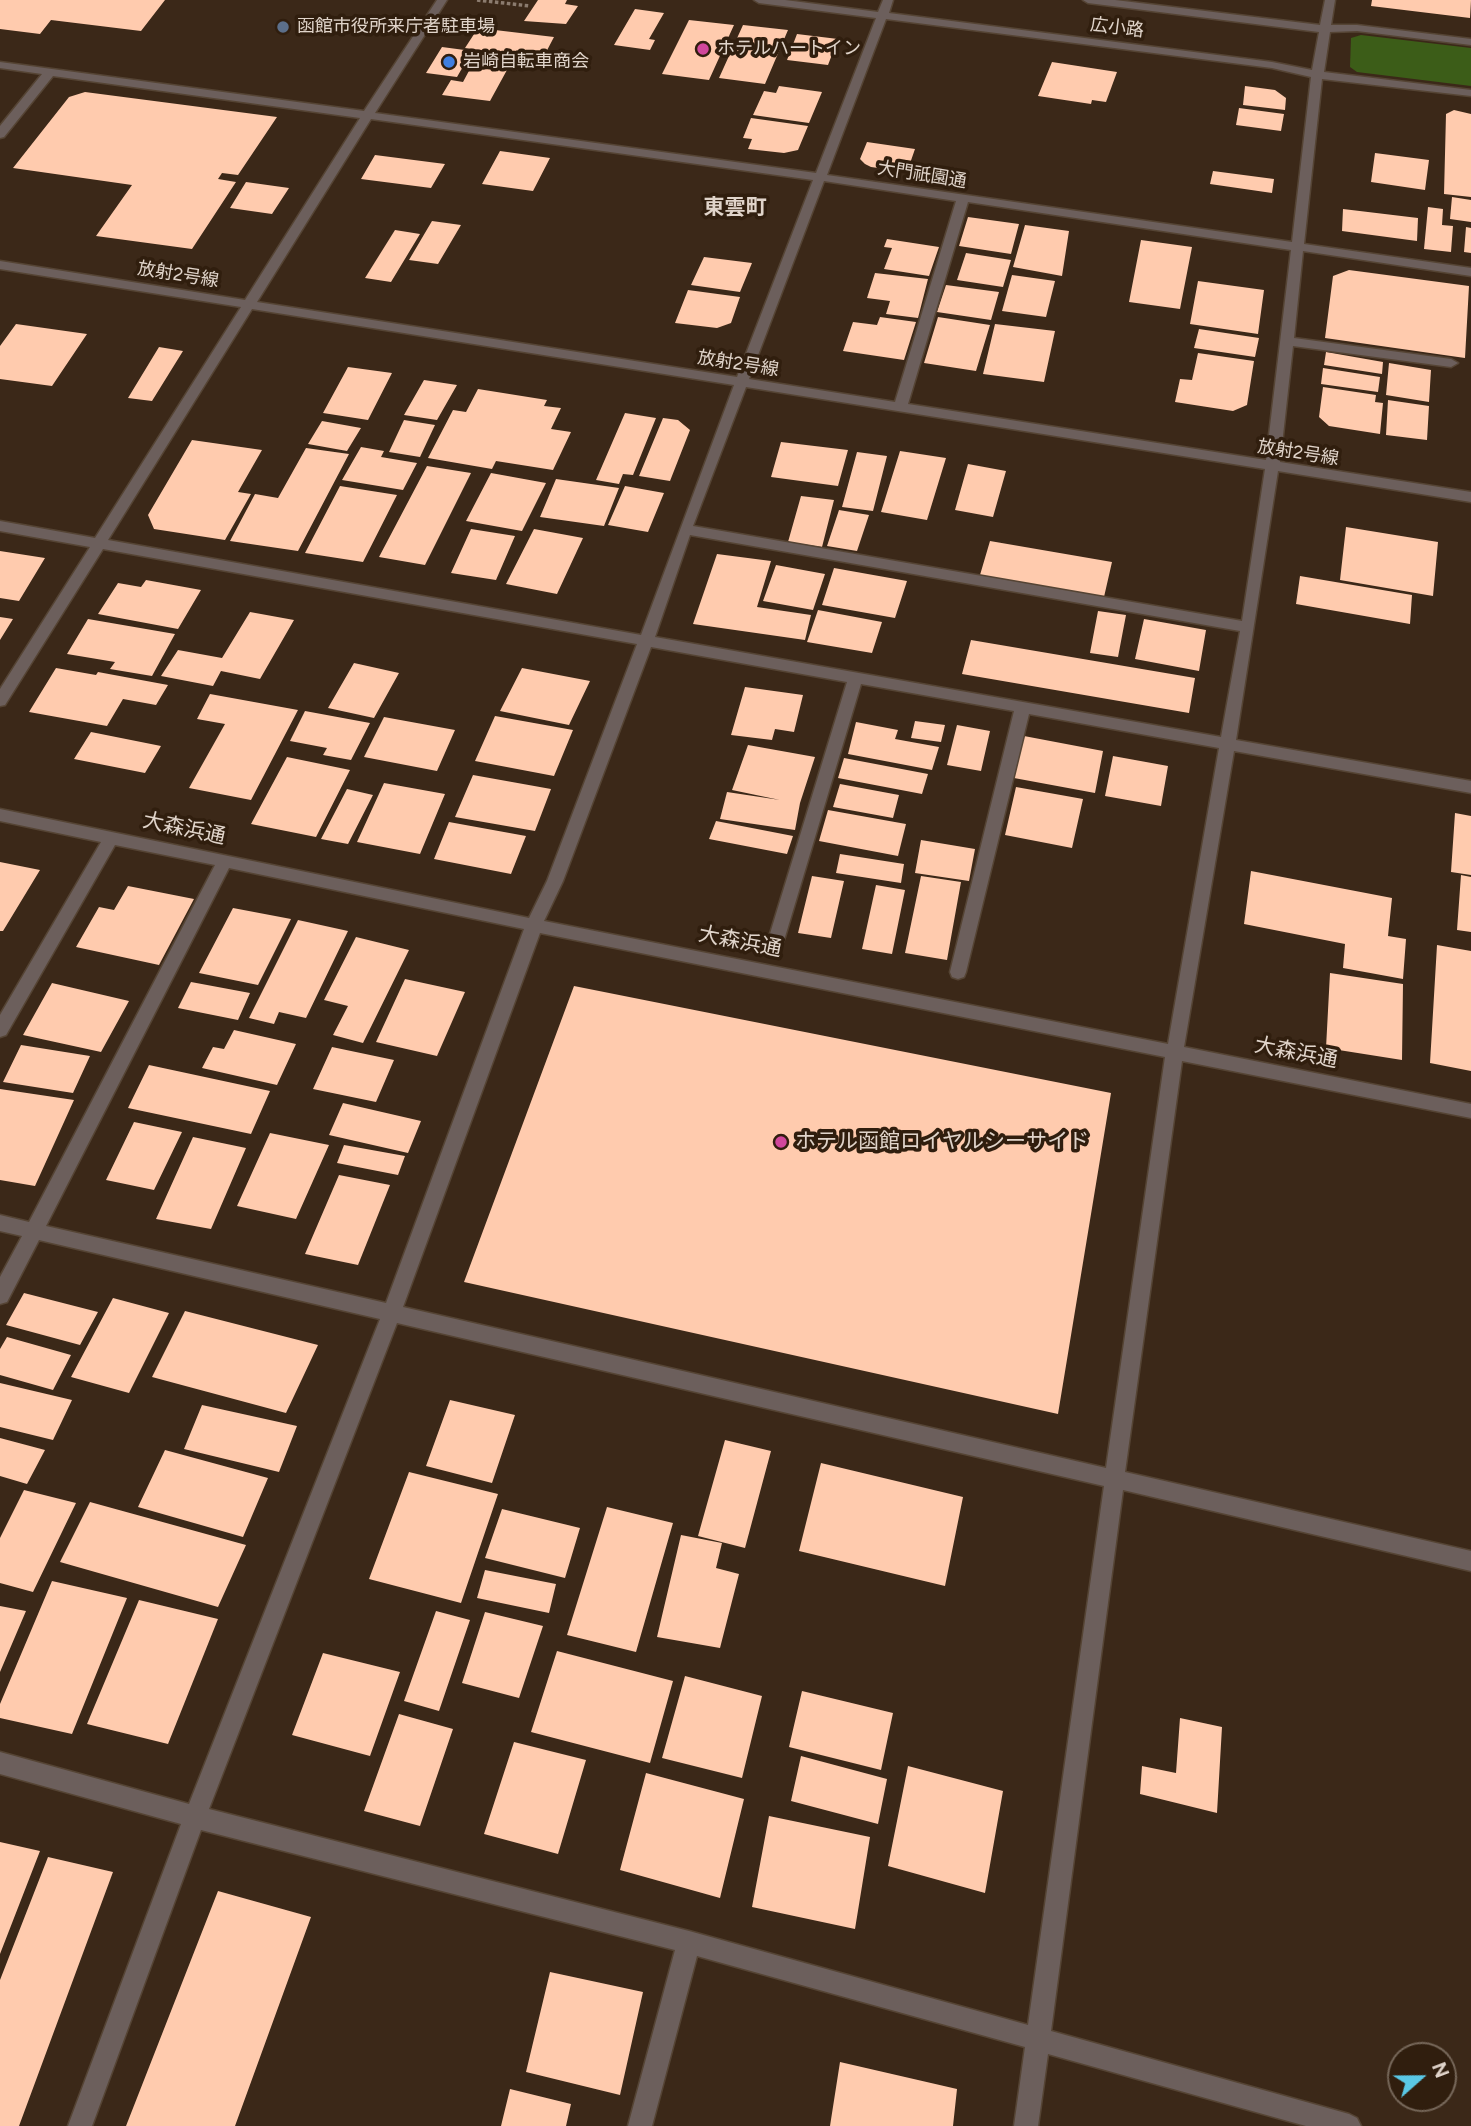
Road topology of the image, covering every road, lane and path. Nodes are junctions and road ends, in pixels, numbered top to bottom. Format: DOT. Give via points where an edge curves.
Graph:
graph roads {
  1 [pos="442,0"];
  2 [pos="477,0"];
  3 [pos="759,0"];
  4 [pos="888,0"];
  5 [pos="1088,0"];
  6 [pos="1331,0"];
  7 [pos="530,6"];
  8 [pos="882,16"];
  9 [pos="1326,29"];
  10 [pos="1471,42"];
  11 [pos="0,65"];
  12 [pos="51,71"];
  13 [pos="1318,75"];
  14 [pos="1471,93"];
  15 [pos="368,114"];
  16 [pos="0,134"];
  17 [pos="819,177"];
  18 [pos="963,199"];
  19 [pos="1297,247"];
  20 [pos="0,265"];
  21 [pos="1471,272"];
  22 [pos="250,303"];
  23 [pos="1287,341"];
  24 [pos="1451,363"];
  25 [pos="742,383"];
  26 [pos="900,407"];
  27 [pos="1271,466"];
  28 [pos="1471,498"];
  29 [pos="0,526"];
  30 [pos="685,529"];
  31 [pos="99,544"];
  32 [pos="1248,627"];
  33 [pos="646,641"];
  34 [pos="856,677"];
  35 [pos="0,701"];
  36 [pos="1023,707"];
  37 [pos="1229,744"];
  38 [pos="1471,787"];
  39 [pos="0,815"];
  40 [pos="111,838"];
  41 [pos="225,861"];
  42 [pos="534,925"];
  43 [pos="777,937"];
  44 [pos="957,972"];
  45 [pos="0,1030"];
  46 [pos="1174,1051"];
  47 [pos="1471,1111"];
  48 [pos="0,1223"];
  49 [pos="35,1231"];
  50 [pos="0,1296"];
  51 [pos="392,1312"];
  52 [pos="1112,1478"];
  53 [pos="1471,1561"];
  54 [pos="0,1763"];
  55 [pos="195,1817"];
  56 [pos="689,1942"];
  57 [pos="1038,2041"];
  58 [pos="80,2126"];
  59 [pos="640,2126"];
  60 [pos="1026,2126"];
  61 [pos="1349,2126"];
  1 -- 15 [label="street"];
  2 -- 7 [label="path"];
  3 -- 8 [label="street, 広小路"];
  4 -- 8 [label="street"];
  5 -- 9 [label="street, 広小路"];
  6 -- 9 [label="street"];
  8 -- 13 [label="street, 広小路" via="1272,65"];
  8 -- 17 [label="street"];
  9 -- 10 [label="street, 広小路" via="1357,28"];
  9 -- 13 [label="street"];
  11 -- 12 [label="street, 大門祇園通"];
  12 -- 15 [label="street, 大門祇園通"];
  12 -- 16 [label="street"];
  13 -- 14 [label="street, 広小路"];
  13 -- 19 [label="street"];
  15 -- 17 [label="street, 大門祇園通"];
  15 -- 22 [label="street"];
  17 -- 18 [label="street, 大門祇園通"];
  17 -- 25 [label="street"];
  18 -- 19 [label="street, 大門祇園通"];
  18 -- 26 [label="street"];
  19 -- 21 [label="street, 大門祇園通"];
  19 -- 23 [label="street"];
  20 -- 22 [label="street, 放射2号線"];
  22 -- 25 [label="street, 放射2号線"];
  22 -- 31 [label="street"];
  23 -- 24 [label="street"];
  23 -- 27 [label="street"];
  25 -- 26 [label="street, 放射2号線"];
  25 -- 30 [label="street"];
  26 -- 27 [label="street, 放射2号線"];
  27 -- 28 [label="street, 放射2号線"];
  27 -- 32 [label="street"];
  29 -- 31 [label="street"];
  30 -- 32 [label="street"];
  30 -- 33 [label="street"];
  31 -- 33 [label="street"];
  31 -- 35 [label="street"];
  32 -- 37 [label="street"];
  33 -- 34 [label="street"];
  33 -- 42 [label="street"];
  34 -- 36 [label="street"];
  34 -- 43 [label="street"];
  36 -- 37 [label="street"];
  36 -- 44 [label="street"];
  37 -- 38 [label="street"];
  37 -- 46 [label="street"];
  39 -- 40 [label="street, 大森浜通"];
  40 -- 41 [label="street, 大森浜通"];
  40 -- 45 [label="street"];
  41 -- 42 [label="street, 大森浜通"];
  41 -- 49 [label="street"];
  42 -- 46 [label="street, 大森浜通"];
  42 -- 51 [label="street"];
  46 -- 47 [label="street, 大森浜通"];
  46 -- 52 [label="street"];
  48 -- 49 [label="street"];
  49 -- 50 [label="street"];
  49 -- 51 [label="street"];
  51 -- 52 [label="street"];
  51 -- 55 [label="street"];
  52 -- 53 [label="street"];
  52 -- 57 [label="street"];
  54 -- 55 [label="street"];
  55 -- 56 [label="street"];
  55 -- 58 [label="street"];
  56 -- 57 [label="street"];
  56 -- 59 [label="street"];
  57 -- 60 [label="street"];
  57 -- 61 [label="street"];
}
